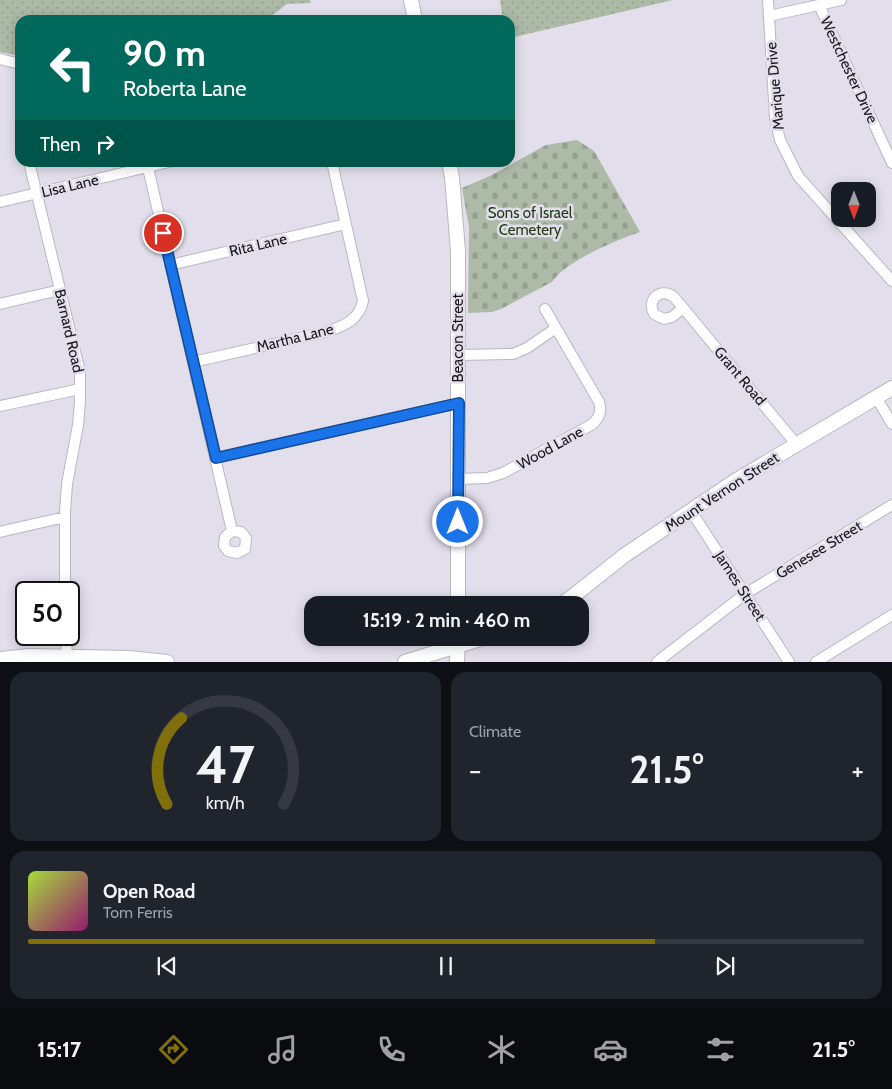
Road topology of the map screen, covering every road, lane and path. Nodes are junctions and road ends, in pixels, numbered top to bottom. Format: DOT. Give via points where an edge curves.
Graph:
graph roads {
  1 [pos="411,0"];
  2 [pos="768,0"];
  3 [pos="841,0"];
  4 [pos="818,5"];
  5 [pos="414,15"];
  6 [pos="769,16"];
  7 [pos="0,59"];
  8 [pos="15,63"];
  9 [pos="892,163"];
  10 [pos="30,167"];
  11 [pos="152,167"];
  12 [pos="333,167"];
  13 [pos="450,167"];
  14 [pos="148,168"];
  15 [pos="37,194"];
  16 [pos="0,202"];
  17 [pos="346,224"];
  18 [pos="170,265"];
  19 [pos="892,282"];
  20 [pos="60,290"];
  21 [pos="0,304"];
  22 [pos="683,308"];
  23 [pos="545,309"];
  24 [pos="556,328"];
  25 [pos="458,355"];
  26 [pos="193,362"];
  27 [pos="892,388"];
  28 [pos="80,389"];
  29 [pos="876,397"];
  30 [pos="459,403"];
  31 [pos="0,406"];
  32 [pos="892,424"];
  33 [pos="797,445"];
  34 [pos="216,458"];
  35 [pos="458,479"];
  36 [pos="892,505"];
  37 [pos="691,511"];
  38 [pos="65,518"];
  39 [pos="232,531"];
  40 [pos="0,532"];
  41 [pos="65,581"];
  42 [pos="746,594"];
  43 [pos="458,596"];
  44 [pos="573,596"];
  45 [pos="892,616"];
  46 [pos="66,646"];
  47 [pos="447,646"];
  48 [pos="458,646"];
  49 [pos="0,659"];
  50 [pos="66,660"];
  51 [pos="167,662"];
  52 [pos="405,662"];
  53 [pos="457,662"];
  54 [pos="657,662"];
  55 [pos="789,662"];
  56 [pos="816,662"];
  1 -- 5 [label="main road"];
  2 -- 6 [label="street, Marique Drive"];
  3 -- 4 [label="street"];
  4 -- 6 [label="street"];
  4 -- 9 [label="street, Westchester Drive"];
  6 -- 19 [label="street, Marique Drive" via="775,118 787,156 798,176"];
  7 -- 8 [label="street"];
  10 -- 15 [label="street, Barnard Road"];
  11 -- 14 [label="street, Lisa Lane"];
  12 -- 17 [label="street, Martha Lane"];
  13 -- 25 [label="main road, Beacon Street" via="458,251"];
  14 -- 15 [label="street, Lisa Lane"];
  14 -- 18 [label="street"];
  15 -- 16 [label="street, Lisa Lane"];
  15 -- 20 [label="street, Barnard Road"];
  17 -- 18 [label="street, Rita Lane"];
  17 -- 26 [label="street, Martha Lane" via="363,300 358,315 341,327 326,332"];
  18 -- 26 [label="street"];
  20 -- 21 [label="street"];
  20 -- 28 [label="street, Barnard Road" via="80,372"];
  22 -- 33 [label="street, Grant Road"];
  23 -- 24 [label="street, Wood Lane"];
  24 -- 25 [label="street" via="513,354"];
  24 -- 35 [label="street, Wood Lane" via="599,402 598,418 591,425 503,473 487,478"];
  25 -- 30 [label="main road, Beacon Street"];
  26 -- 34 [label="street"];
  27 -- 29 [label="main road, Mount Vernon Street"];
  28 -- 31 [label="street"];
  28 -- 38 [label="street, Barnard Road"];
  29 -- 32 [label="street"];
  29 -- 33 [label="main road, Mount Vernon Street"];
  30 -- 34 [label="street"];
  30 -- 35 [label="main road, Beacon Street"];
  33 -- 37 [label="main road, Mount Vernon Street"];
  34 -- 39 [label="street"];
  35 -- 43 [label="main road, Beacon Street"];
  36 -- 42 [label="street, Genesee Street"];
  37 -- 42 [label="street, James Street"];
  37 -- 44 [label="main road, Mount Vernon Street" via="625,555"];
  38 -- 40 [label="street"];
  38 -- 41 [label="street, Barnard Road"];
  42 -- 54 [label="street, Genesee Street"];
  42 -- 55 [label="street, James Street"];
  45 -- 56 [label="street"];
  46 -- 50 [label="street"];
  47 -- 52 [label="main road"];
  48 -- 53 [label="main road"];
  49 -- 50 [label="main road" via="29,656"];
  50 -- 51 [label="main road" via="129,658"];
}
